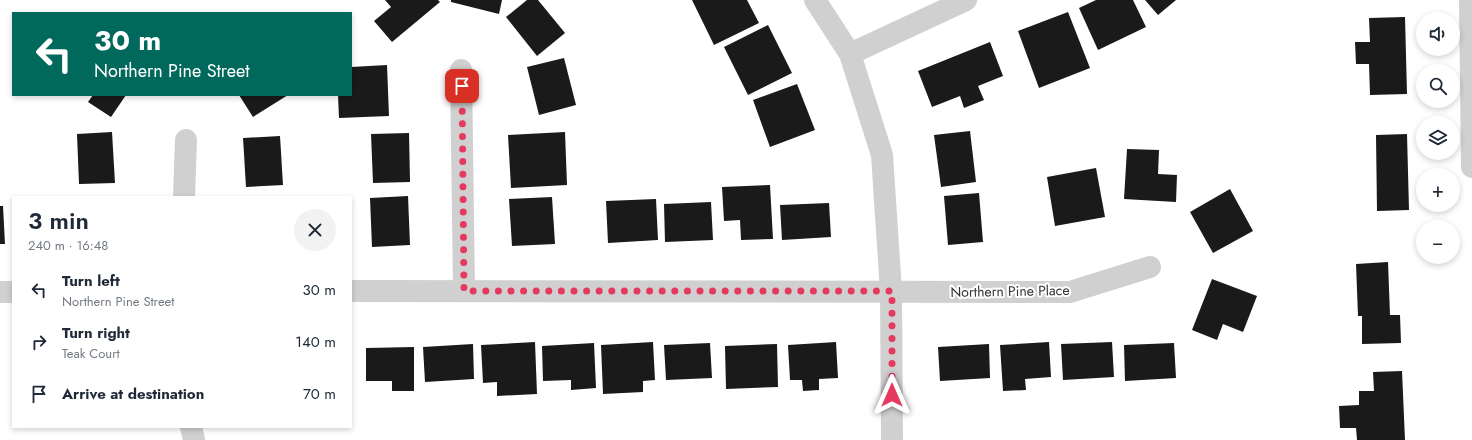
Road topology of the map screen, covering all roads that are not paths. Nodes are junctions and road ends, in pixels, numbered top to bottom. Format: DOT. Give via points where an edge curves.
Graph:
graph roads {
  1 [pos="815,0"];
  2 [pos="966,0"];
  3 [pos="1470,0"];
  4 [pos="850,54"];
  5 [pos="461,70"];
  6 [pos="186,140"];
  7 [pos="1472,167"];
  8 [pos="184,196"];
  9 [pos="1150,267"];
  10 [pos="352,291"];
  11 [pos="464,291"];
  12 [pos="892,291"];
  13 [pos="0,292"];
  14 [pos="12,292"];
  15 [pos="191,428"];
  16 [pos="194,440"];
  17 [pos="892,440"];
  1 -- 4 [label="street"];
  2 -- 4 [label="street"];
  3 -- 7 [label="street"];
  4 -- 12 [label="street" via="882,155"];
  5 -- 11 [label="street"];
  6 -- 8 [label="street"];
  9 -- 12 [label="street, Northern Pine Place" via="1070,292"];
  10 -- 11 [label="street, Northern Pine Place"];
  11 -- 12 [label="street, Northern Pine Place"];
  12 -- 17 [label="street"];
  13 -- 14 [label="street"];
  15 -- 16 [label="street"];
}
